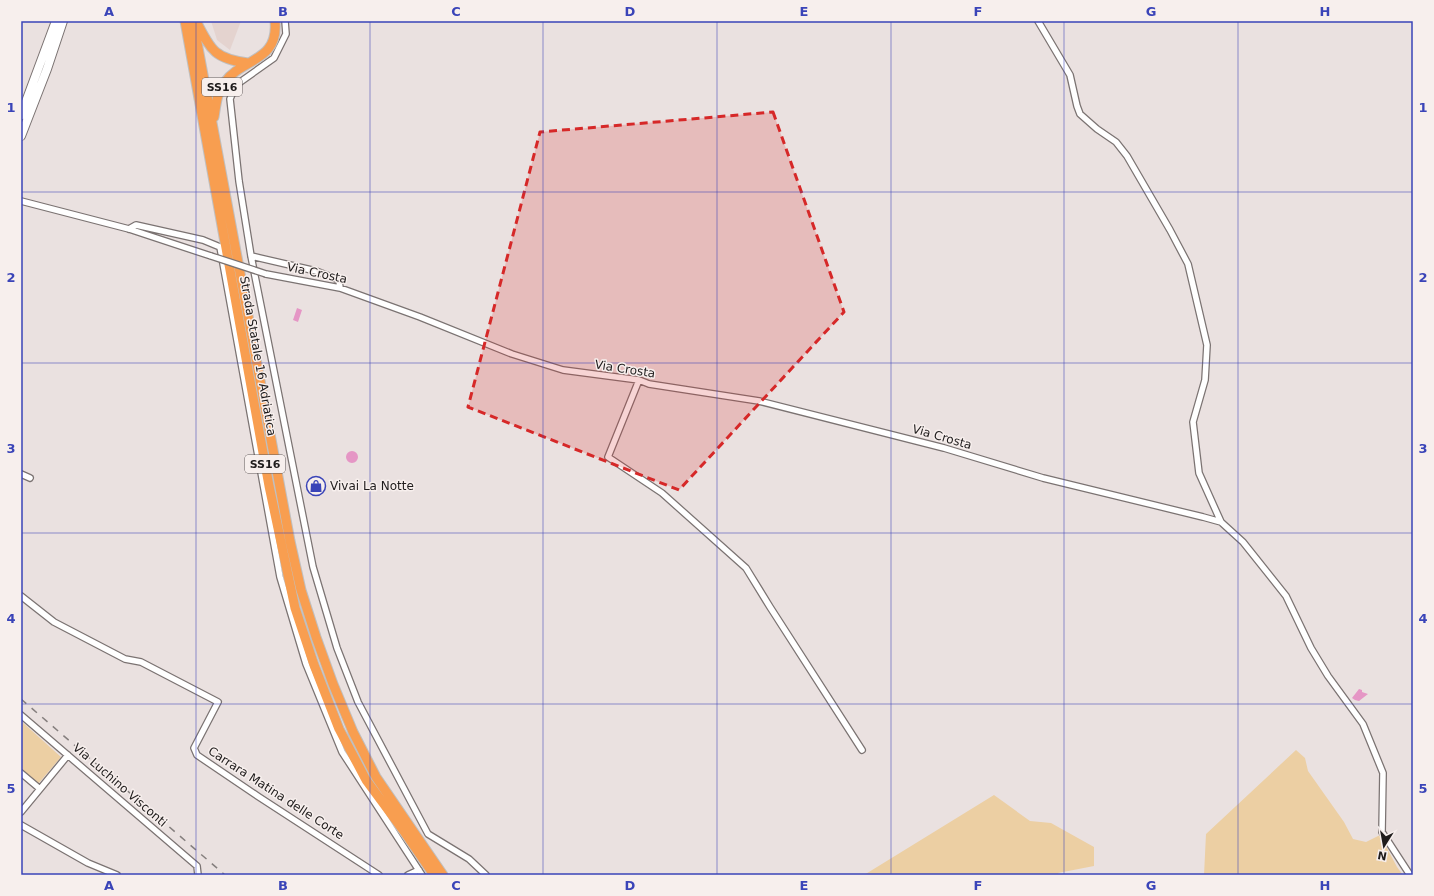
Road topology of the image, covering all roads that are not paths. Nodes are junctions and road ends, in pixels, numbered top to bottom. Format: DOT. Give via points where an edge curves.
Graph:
graph roads {
  1 [pos="56,21"];
  2 [pos="63,21"];
  3 [pos="185,21"];
  4 [pos="194,21"];
  5 [pos="275,21"];
  6 [pos="285,21"];
  7 [pos="1038,21"];
  8 [pos="248,63"];
  9 [pos="21,115"];
  10 [pos="212,122"];
  11 [pos="21,136"];
  12 [pos="21,201"];
  13 [pos="34,205"];
  14 [pos="21,206"];
  15 [pos="129,229"];
  16 [pos="251,256"];
  17 [pos="340,288"];
  18 [pos="638,380"];
  19 [pos="21,474"];
  20 [pos="30,478"];
  21 [pos="1221,522"];
  22 [pos="21,596"];
  23 [pos="21,715"];
  24 [pos="862,750"];
  25 [pos="68,755"];
  26 [pos="21,773"];
  27 [pos="40,789"];
  28 [pos="21,812"];
  29 [pos="21,825"];
  30 [pos="420,872"];
  31 [pos="117,875"];
  32 [pos="198,875"];
  33 [pos="379,875"];
  34 [pos="408,875"];
  35 [pos="434,875"];
  36 [pos="443,875"];
  37 [pos="486,875"];
  38 [pos="1410,875"];
  1 -- 9 [label="main road"];
  2 -- 11 [label="main road"];
  3 -- 35 [label="highway, Strada Statale 16 Adriatica / SS16" via="269,486 295,608 339,729 366,780"];
  4 -- 8 [label="highway, SS16" via="217,54 231,61"];
  4 -- 10 [label="highway, Strada Statale 16 Adriatica / SS16"];
  5 -- 8 [label="highway, SS16" via="273,40 267,51"];
  6 -- 16 [label="street" via="286,34 274,58 236,85 230,99"];
  7 -- 21 [label="street" via="1070,75 1080,114 1096,129 1116,142 1127,156 1188,264 1207,345 1205,380 1193,422 1199,472"];
  8 -- 10 [label="highway, SS16" via="224,82"];
  10 -- 36 [label="highway, Strada Statale 16 Adriatica / SS16" via="289,534 302,590 333,684 376,777"];
  12 -- 13 [label="street, Via Crosta"];
  13 -- 14 [label="street, Via Crosta"];
  13 -- 15 [label="street, Via Crosta"];
  15 -- 17 [label="street, Via Crosta, bridge" via="266,274"];
  15 -- 30 [label="street" via="136,225 203,240 220,247 280,577 306,664 342,752"];
  16 -- 17 [label="street" via="316,271 339,280"];
  16 -- 37 [label="street" via="313,567 337,648 358,702 428,834 469,859"];
  17 -- 18 [label="street, Via Crosta" via="512,354 563,370"];
  18 -- 21 [label="street, Via Crosta" via="648,384 758,400 944,448 1043,478"];
  18 -- 24 [label="street" via="608,457 662,493 746,568"];
  19 -- 20 [label="street"];
  21 -- 38 [label="street" via="1243,542 1286,596 1311,648 1328,676 1364,724 1383,773 1382,832"];
  22 -- 33 [label="street, Carrara Matina delle Corte" via="54,622 125,659 141,662 218,702 194,748 197,755"];
  23 -- 25 [label="street, Via Luchino Visconti"];
  25 -- 27 [label="street"];
  25 -- 32 [label="street, Via Luchino Visconti" via="197,866"];
  26 -- 27 [label="street"];
  27 -- 28 [label="street"];
  29 -- 31 [label="street" via="88,863"];
  30 -- 34 [label="street"];
}
